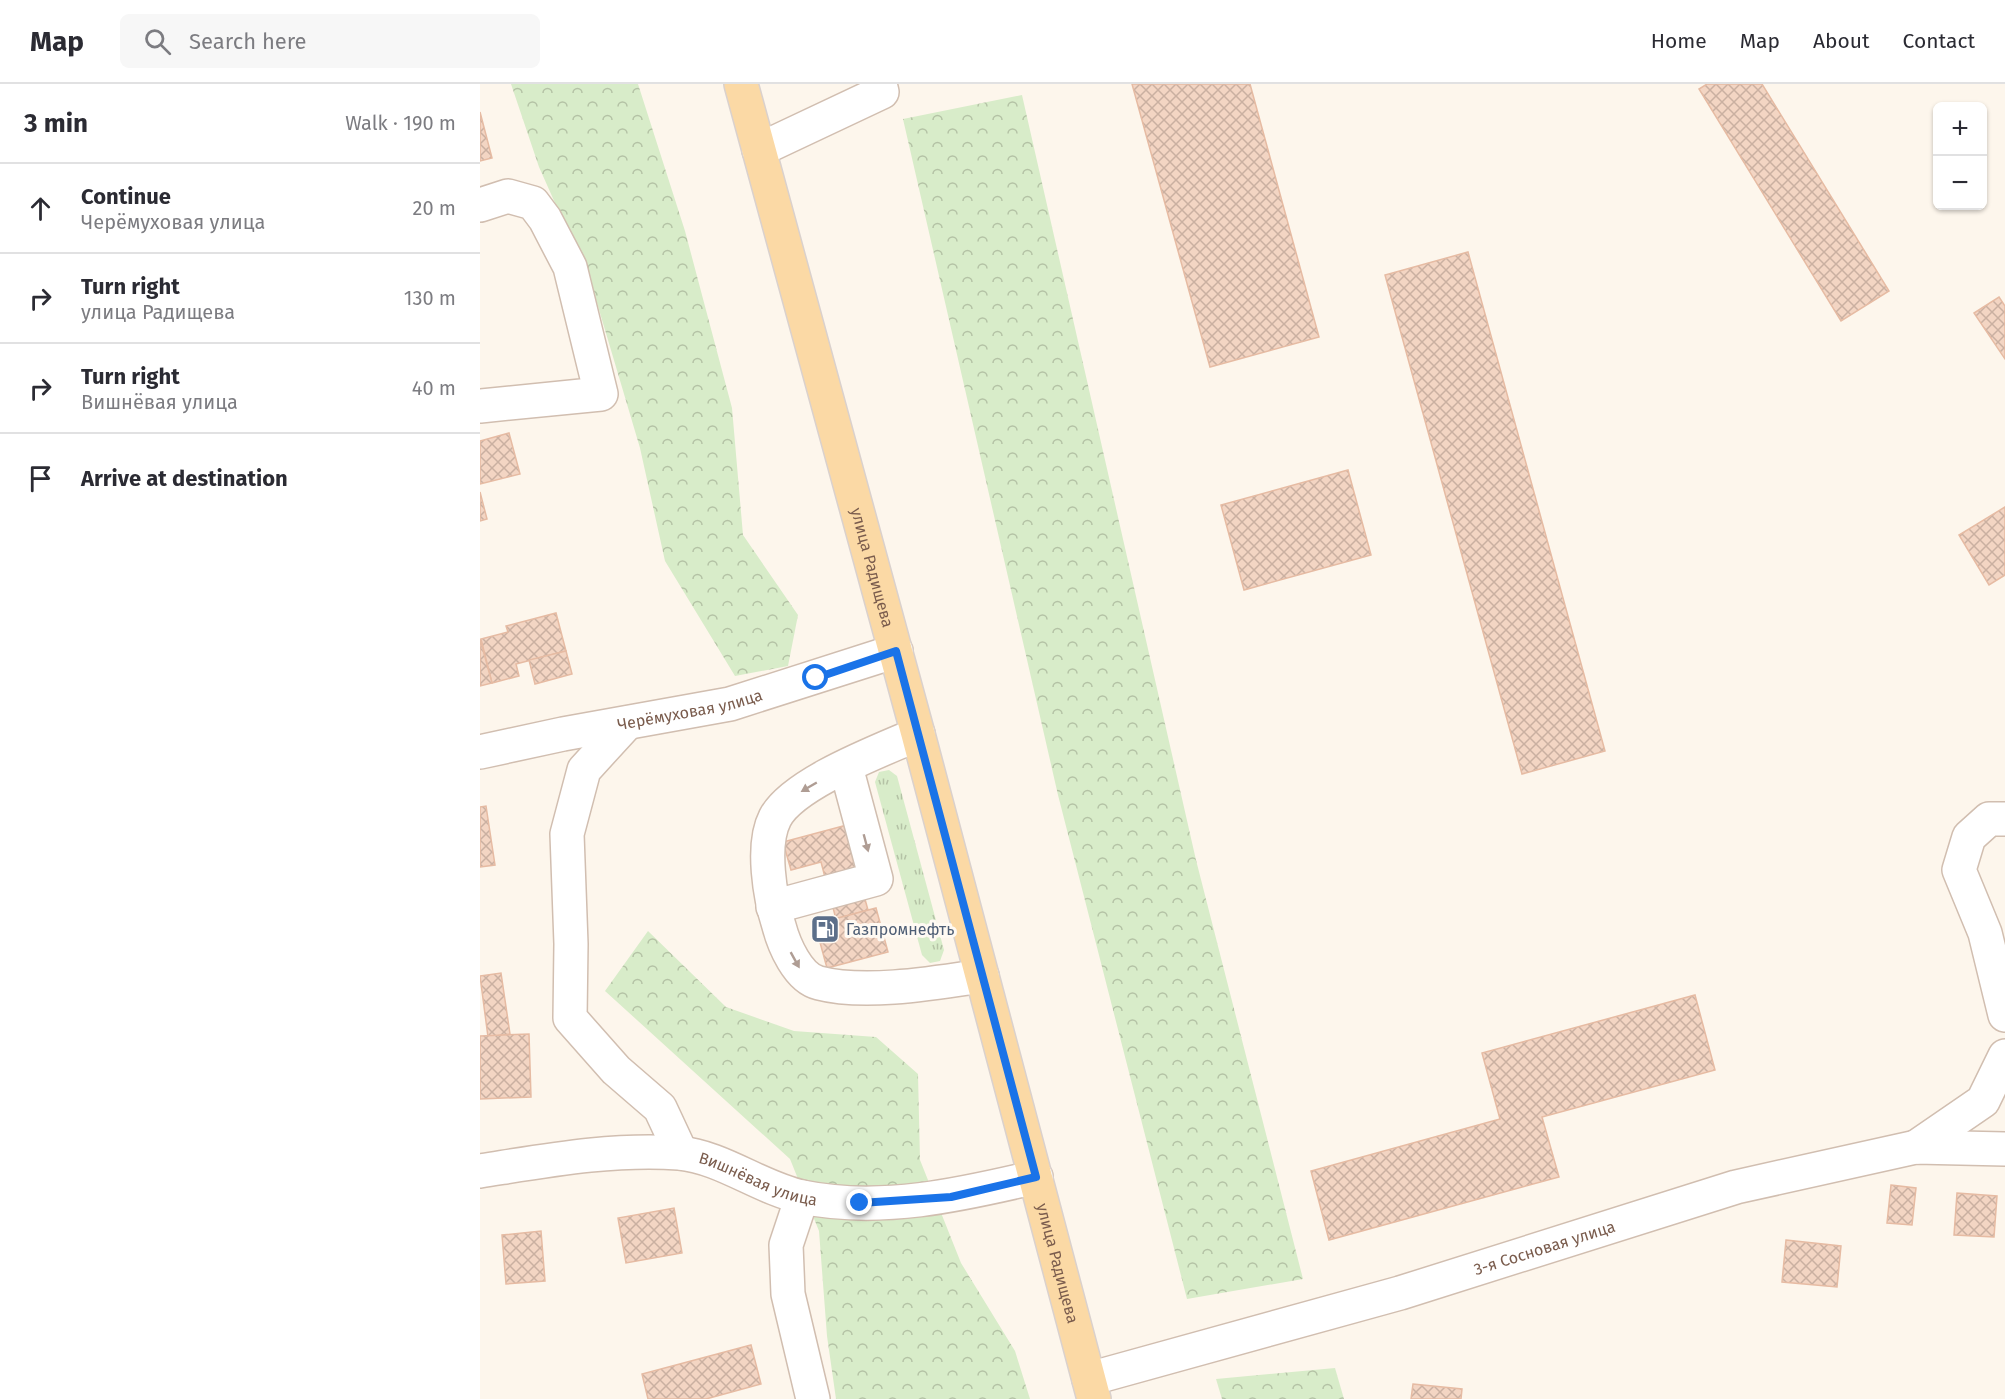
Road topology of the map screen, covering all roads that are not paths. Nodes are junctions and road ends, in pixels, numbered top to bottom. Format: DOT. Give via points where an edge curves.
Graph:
graph roads {
  1 [pos="741,84"];
  2 [pos="880,84"];
  3 [pos="759,150"];
  4 [pos="494,200"];
  5 [pos="480,406"];
  6 [pos="896,651"];
  7 [pos="627,723"];
  8 [pos="918,734"];
  9 [pos="480,752"];
  10 [pos="846,767"];
  11 [pos="2005,819"];
  12 [pos="773,907"];
  13 [pos="982,976"];
  14 [pos="2005,1015"];
  15 [pos="2005,1056"];
  16 [pos="1916,1147"];
  17 [pos="2005,1149"];
  18 [pos="681,1153"];
  19 [pos="480,1172"];
  20 [pos="1036,1177"];
  21 [pos="802,1197"];
  22 [pos="1092,1389"];
  23 [pos="813,1399"];
  1 -- 3 [label="main road, улица Радищева"];
  2 -- 3 [label="street" via="882,92"];
  3 -- 6 [label="main road, улица Радищева"];
  4 -- 5 [label="street" via="533,203 545,219 570,267 601,393"];
  6 -- 7 [label="street, Черёмуховая улица" via="730,704"];
  6 -- 8 [label="main road, улица Радищева"];
  7 -- 9 [label="street, Черёмуховая улица"];
  7 -- 18 [label="street" via="584,770 567,834 570,1018 615,1070 660,1108"];
  8 -- 10 [label="street"];
  8 -- 13 [label="main road, улица Радищева"];
  10 -- 12 [label="street, one-way" via="796,795 775,818 767,849"];
  10 -- 12 [label="street, one-way" via="876,879"];
  11 -- 14 [label="street" via="1989,819 1969,837 1959,870 1985,933"];
  12 -- 13 [label="street, one-way" via="782,938 800,970 817,982 850,988"];
  13 -- 20 [label="main road, улица Радищева"];
  15 -- 16 [label="street" via="1983,1101"];
  16 -- 17 [label="street, 3-я Сосновая улица"];
  16 -- 22 [label="street, 3-я Сосновая улица" via="1736,1187"];
  18 -- 19 [label="street, Вишнёвая улица" via="635,1152"];
  18 -- 21 [label="street, Вишнёвая улица"];
  20 -- 21 [label="street, Вишнёвая улица" via="951,1197 860,1203"];
  20 -- 22 [label="main road, улица Радищева"];
  21 -- 23 [label="street" via="786,1245 788,1284"];
}
